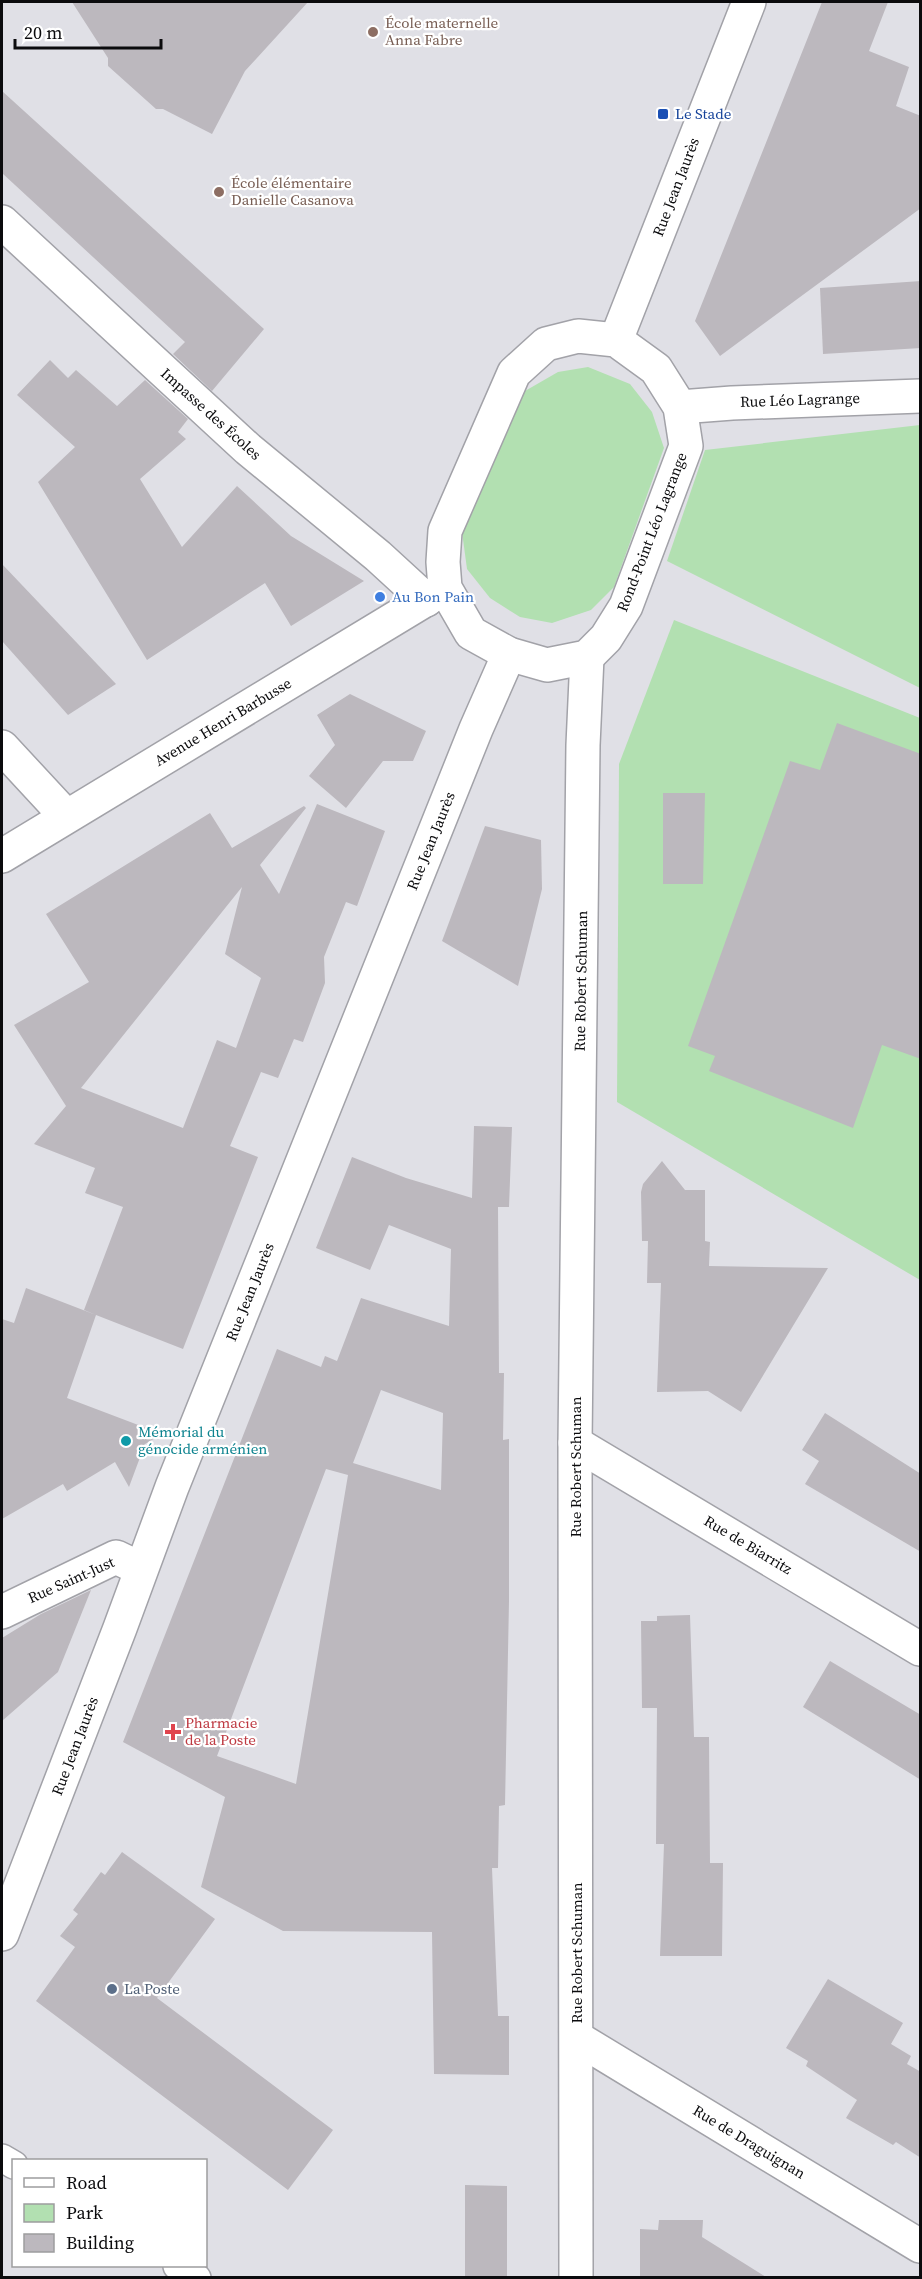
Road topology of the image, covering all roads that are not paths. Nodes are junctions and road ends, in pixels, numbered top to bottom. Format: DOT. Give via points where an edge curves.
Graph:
graph roads {
  1 [pos="749,2"];
  2 [pos="2,222"];
  3 [pos="616,340"];
  4 [pos="921,396"];
  5 [pos="680,407"];
  6 [pos="436,594"];
  7 [pos="508,654"];
  8 [pos="587,657"];
  9 [pos="2,747"];
  10 [pos="66,816"];
  11 [pos="2,856"];
  12 [pos="575,1443"];
  13 [pos="141,1569"];
  14 [pos="2,1612"];
  15 [pos="921,1649"];
  16 [pos="2,1934"];
  17 [pos="577,2038"];
  18 [pos="921,2246"];
  19 [pos="180,2267"];
  20 [pos="197,2277"];
  21 [pos="576,2277"];
  1 -- 3 [label="street, Rue Jean Jaurès"];
  2 -- 6 [label="street, Impasse des Écoles" via="248,449 378,556"];
  3 -- 5 [label="street, Rond-Point Léo Lagrange" via="657,369"];
  3 -- 6 [label="street, Rond-Point Léo Lagrange" via="578,336 546,344 514,373 445,531"];
  4 -- 5 [label="street, Rue Léo Lagrange"];
  5 -- 8 [label="street, Rond-Point Léo Lagrange" via="686,446 626,606 606,638"];
  6 -- 7 [label="street, Rond-Point Léo Lagrange" via="471,633"];
  6 -- 10 [label="street, Avenue Henri Barbusse"];
  7 -- 8 [label="street, Rond-Point Léo Lagrange" via="547,665"];
  7 -- 13 [label="street, Rue Jean Jaurès"];
  8 -- 12 [label="street, Rue Robert Schuman"];
  9 -- 10 [label="street"];
  10 -- 11 [label="street, Avenue Henri Barbusse"];
  12 -- 15 [label="street, Rue de Biarritz"];
  12 -- 17 [label="street, Rue Robert Schuman"];
  13 -- 14 [label="street, Rue Saint-Just" via="116,1557"];
  13 -- 16 [label="street, Rue Jean Jaurès"];
  17 -- 18 [label="street, Rue de Draguignan"];
  17 -- 21 [label="street, Rue Robert Schuman"];
  19 -- 20 [label="lane"];
}
